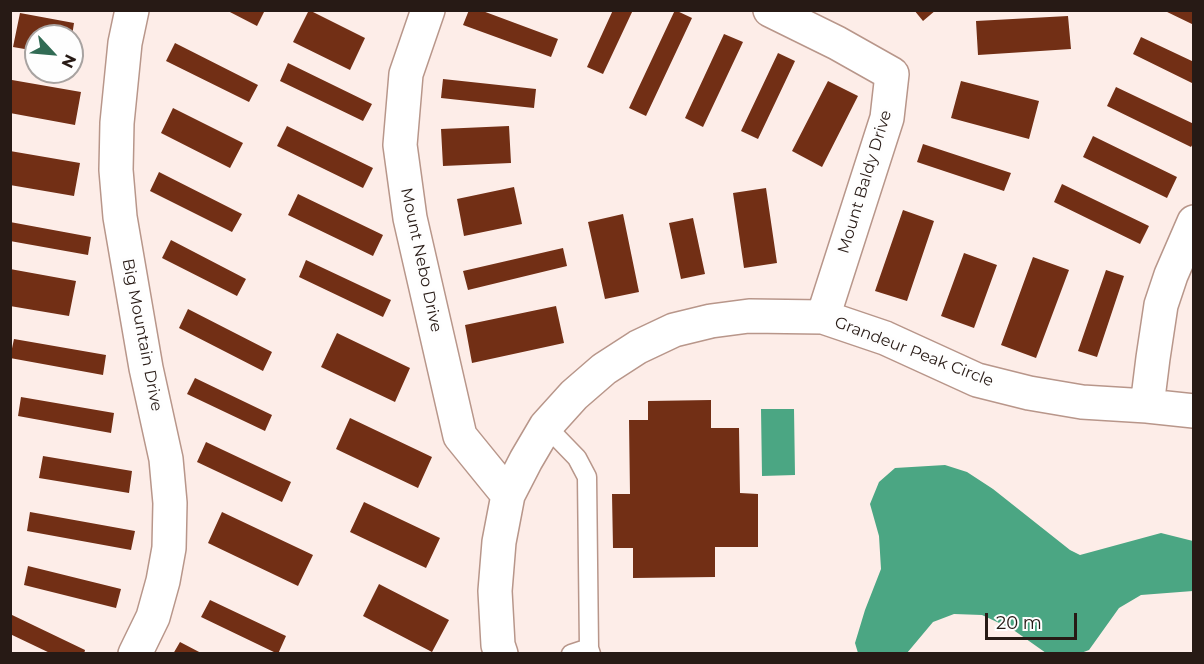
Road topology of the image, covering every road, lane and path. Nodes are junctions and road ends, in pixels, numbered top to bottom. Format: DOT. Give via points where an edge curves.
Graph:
graph roads {
  1 [pos="132,10"];
  2 [pos="428,10"];
  3 [pos="770,10"];
  4 [pos="1194,222"];
  5 [pos="823,317"];
  6 [pos="1148,406"];
  7 [pos="1194,411"];
  8 [pos="546,426"];
  9 [pos="508,495"];
  10 [pos="590,651"];
  11 [pos="135,654"];
  12 [pos="501,654"];
  13 [pos="571,654"];
  1 -- 11 [label="street, Big Mountain Drive" via="118,112 116,171 120,217 166,459 170,503 169,548 163,581 153,617"];
  2 -- 9 [label="street, Mount Nebo Drive" via="406,74 400,145 410,218 460,436"];
  3 -- 5 [label="street, Mount Baldy Drive" via="892,74 887,118"];
  4 -- 6 [label="street" via="1161,305"];
  5 -- 6 [label="street, Grandeur Peak Circle" via="885,338 977,380 1082,402"];
  5 -- 8 [label="street, Grandeur Peak Circle" via="749,316 674,330 604,369"];
  6 -- 7 [label="street, Grandeur Peak Circle"];
  8 -- 9 [label="street, Grandeur Peak Circle"];
  8 -- 10 [label="lane" via="578,458 586,477"];
  9 -- 12 [label="street, Grandeur Peak Circle" via="495,591"];
  10 -- 13 [label="lane"];
}
